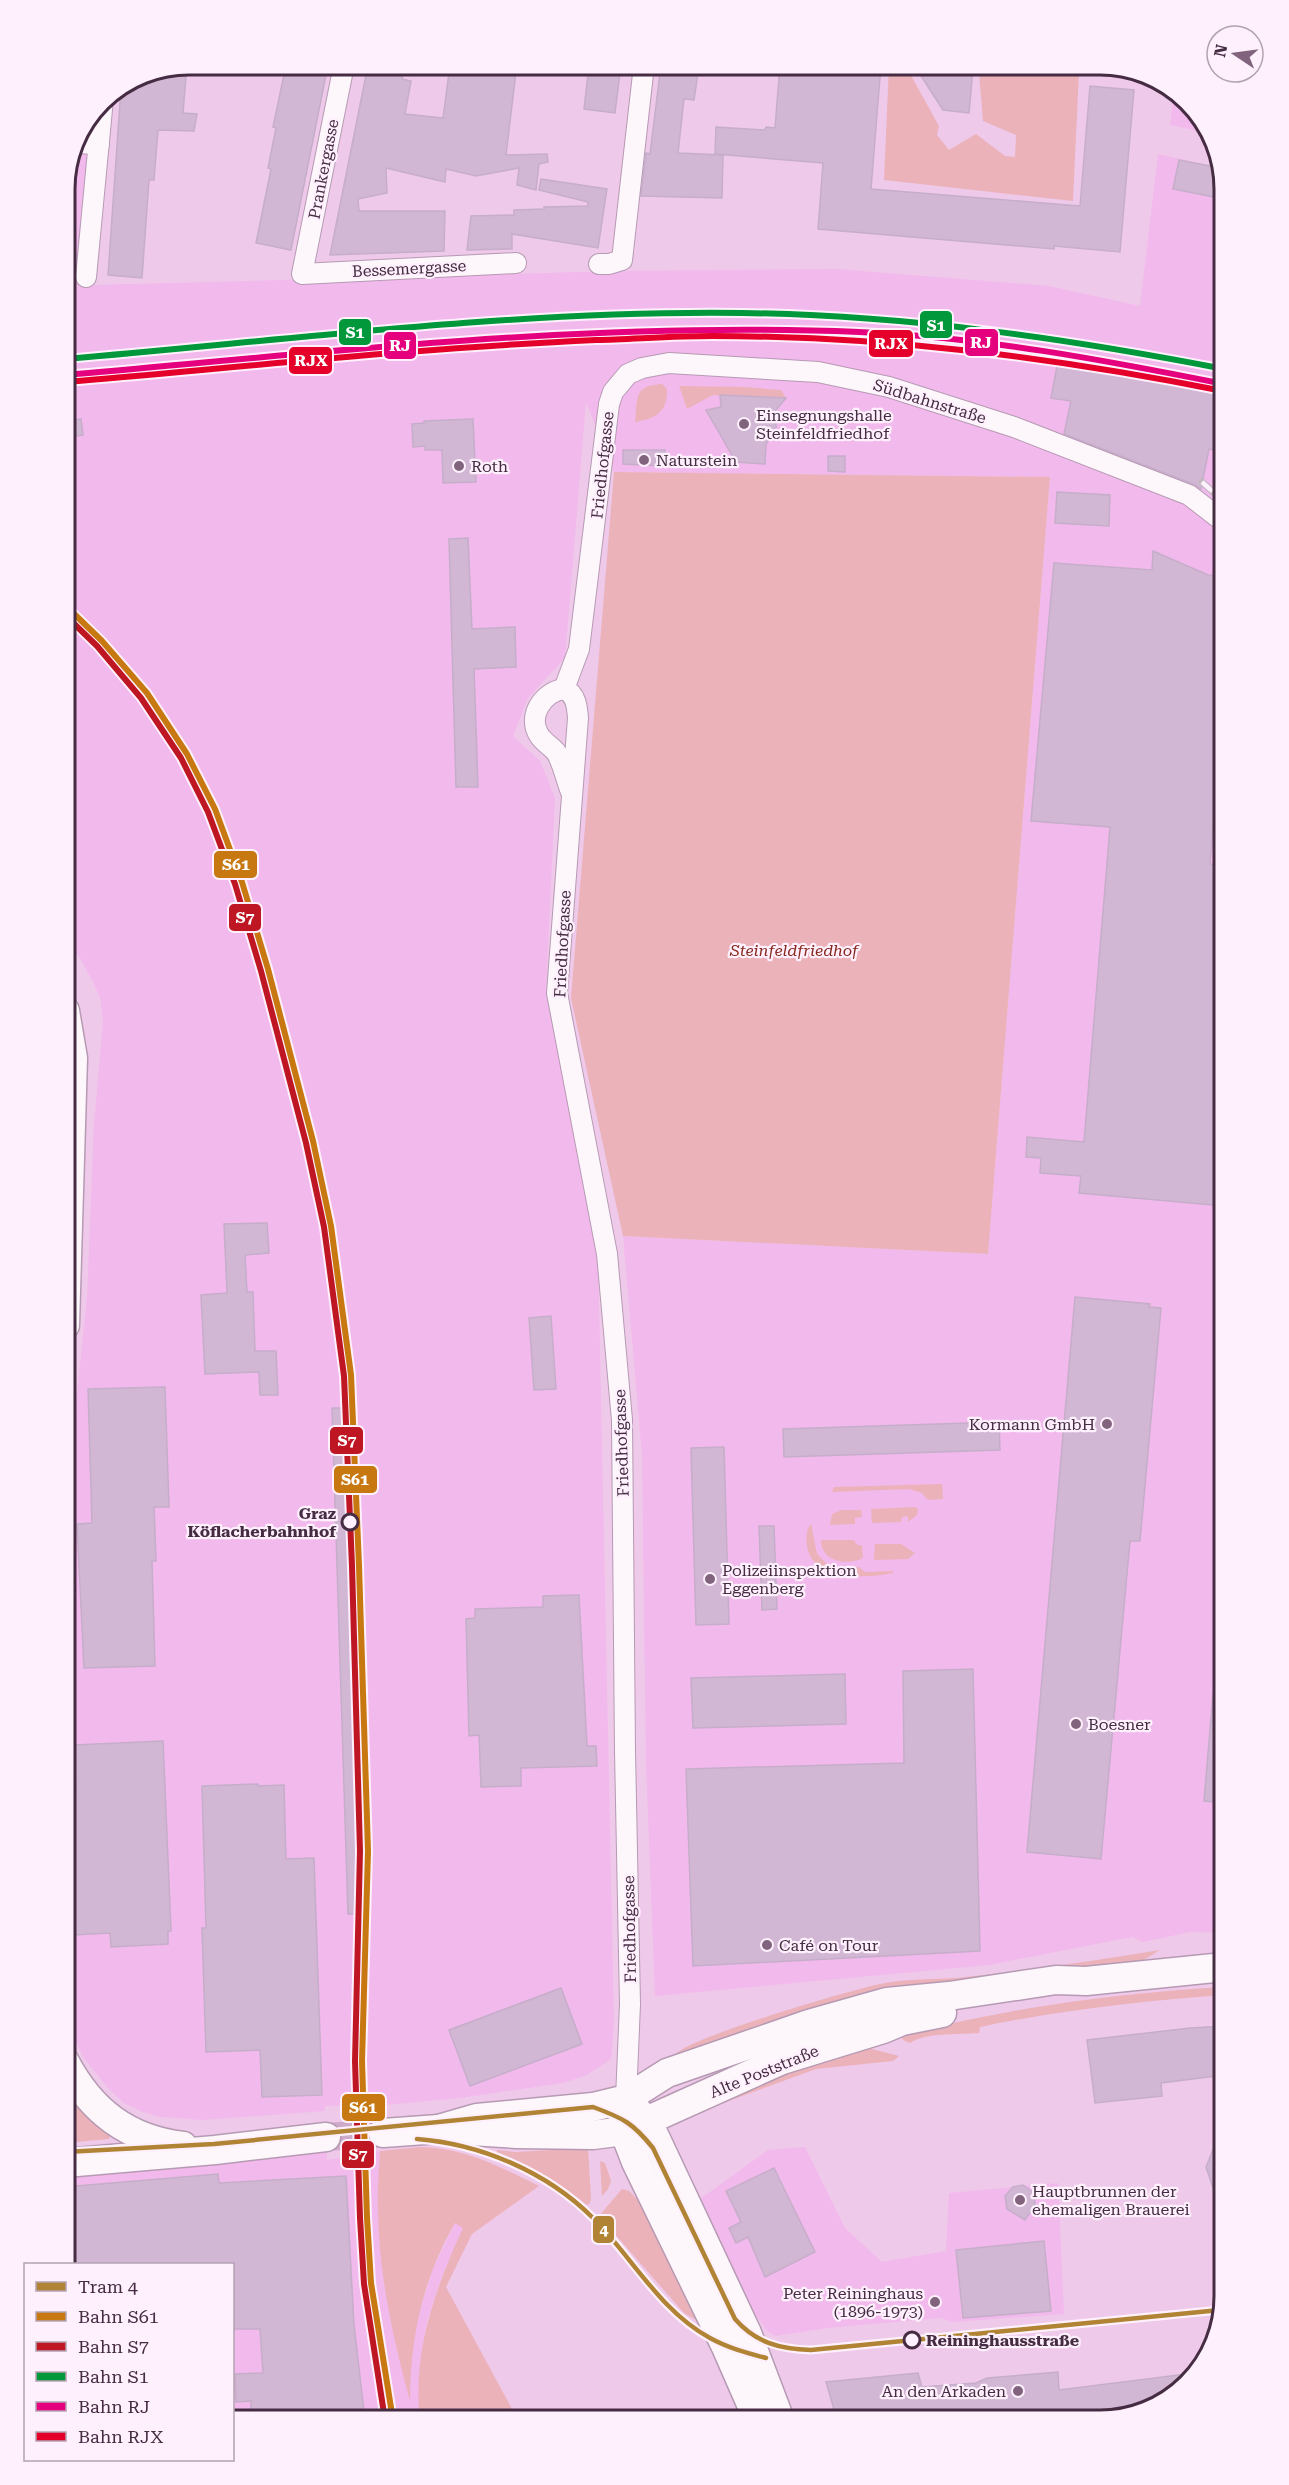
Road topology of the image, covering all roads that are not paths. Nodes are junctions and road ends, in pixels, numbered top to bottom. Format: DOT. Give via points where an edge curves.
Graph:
graph roads {
  1 [pos="343,75"];
  2 [pos="643,75"];
  3 [pos="101,116"];
  4 [pos="85,143"];
  5 [pos="99,144"];
  6 [pos="516,263"];
  7 [pos="599,264"];
  8 [pos="302,274"];
  9 [pos="86,277"];
  10 [pos="619,384"];
  11 [pos="1214,514"];
  12 [pos="564,689"];
  13 [pos="571,792"];
  14 [pos="1214,1968"];
  15 [pos="1086,1981"];
  16 [pos="75,2082"];
  17 [pos="626,2098"];
  18 [pos="636,2127"];
  19 [pos="439,2129"];
  20 [pos="383,2133"];
  21 [pos="326,2137"];
  22 [pos="215,2150"];
  23 [pos="75,2162"];
  24 [pos="740,2348"];
  25 [pos="756,2410"];
  26 [pos="774,2410"];
  1 -- 8 [label="street, Prankergasse"];
  2 -- 7 [label="street" via="622,260"];
  3 -- 5 [label="street"];
  4 -- 5 [label="street"];
  5 -- 9 [label="street"];
  6 -- 8 [label="street, Bessemergasse"];
  10 -- 11 [label="street, Südbahnstraße" via="628,374 642,368 669,363 818,372 889,387 1014,427 1123,469 1189,495"];
  10 -- 12 [label="street, Friedhofgasse" via="609,404 579,649"];
  12 -- 13 [label="street, Friedhofgasse" via="577,706"];
  12 -- 13 [label="street, Friedhofgasse" via="554,691 538,706 535,727 556,752"];
  13 -- 17 [label="street, Friedhofgasse" via="556,993 607,1254 622,1420 630,2004"];
  14 -- 15 [label="main road, Alte Poststraße"];
  15 -- 17 [label="main road, Alte Poststraße" via="1056,1980 887,2002 667,2073"];
  15 -- 18 [label="main road, Alte Poststraße" via="1039,2002 902,2021 782,2060"];
  16 -- 22 [label="main road" via="94,2106 130,2132 171,2145"];
  17 -- 18 [label="main road"];
  17 -- 19 [label="main road, Alte Poststraße" via="592,2107 477,2118"];
  18 -- 19 [label="main road, Alte Poststraße" via="593,2135"];
  18 -- 24 [label="main road"];
  19 -- 20 [label="main road, Alte Poststraße"];
  21 -- 22 [label="main road"];
  22 -- 23 [label="main road"];
  24 -- 25 [label="main road"];
  24 -- 26 [label="main road"];
}
